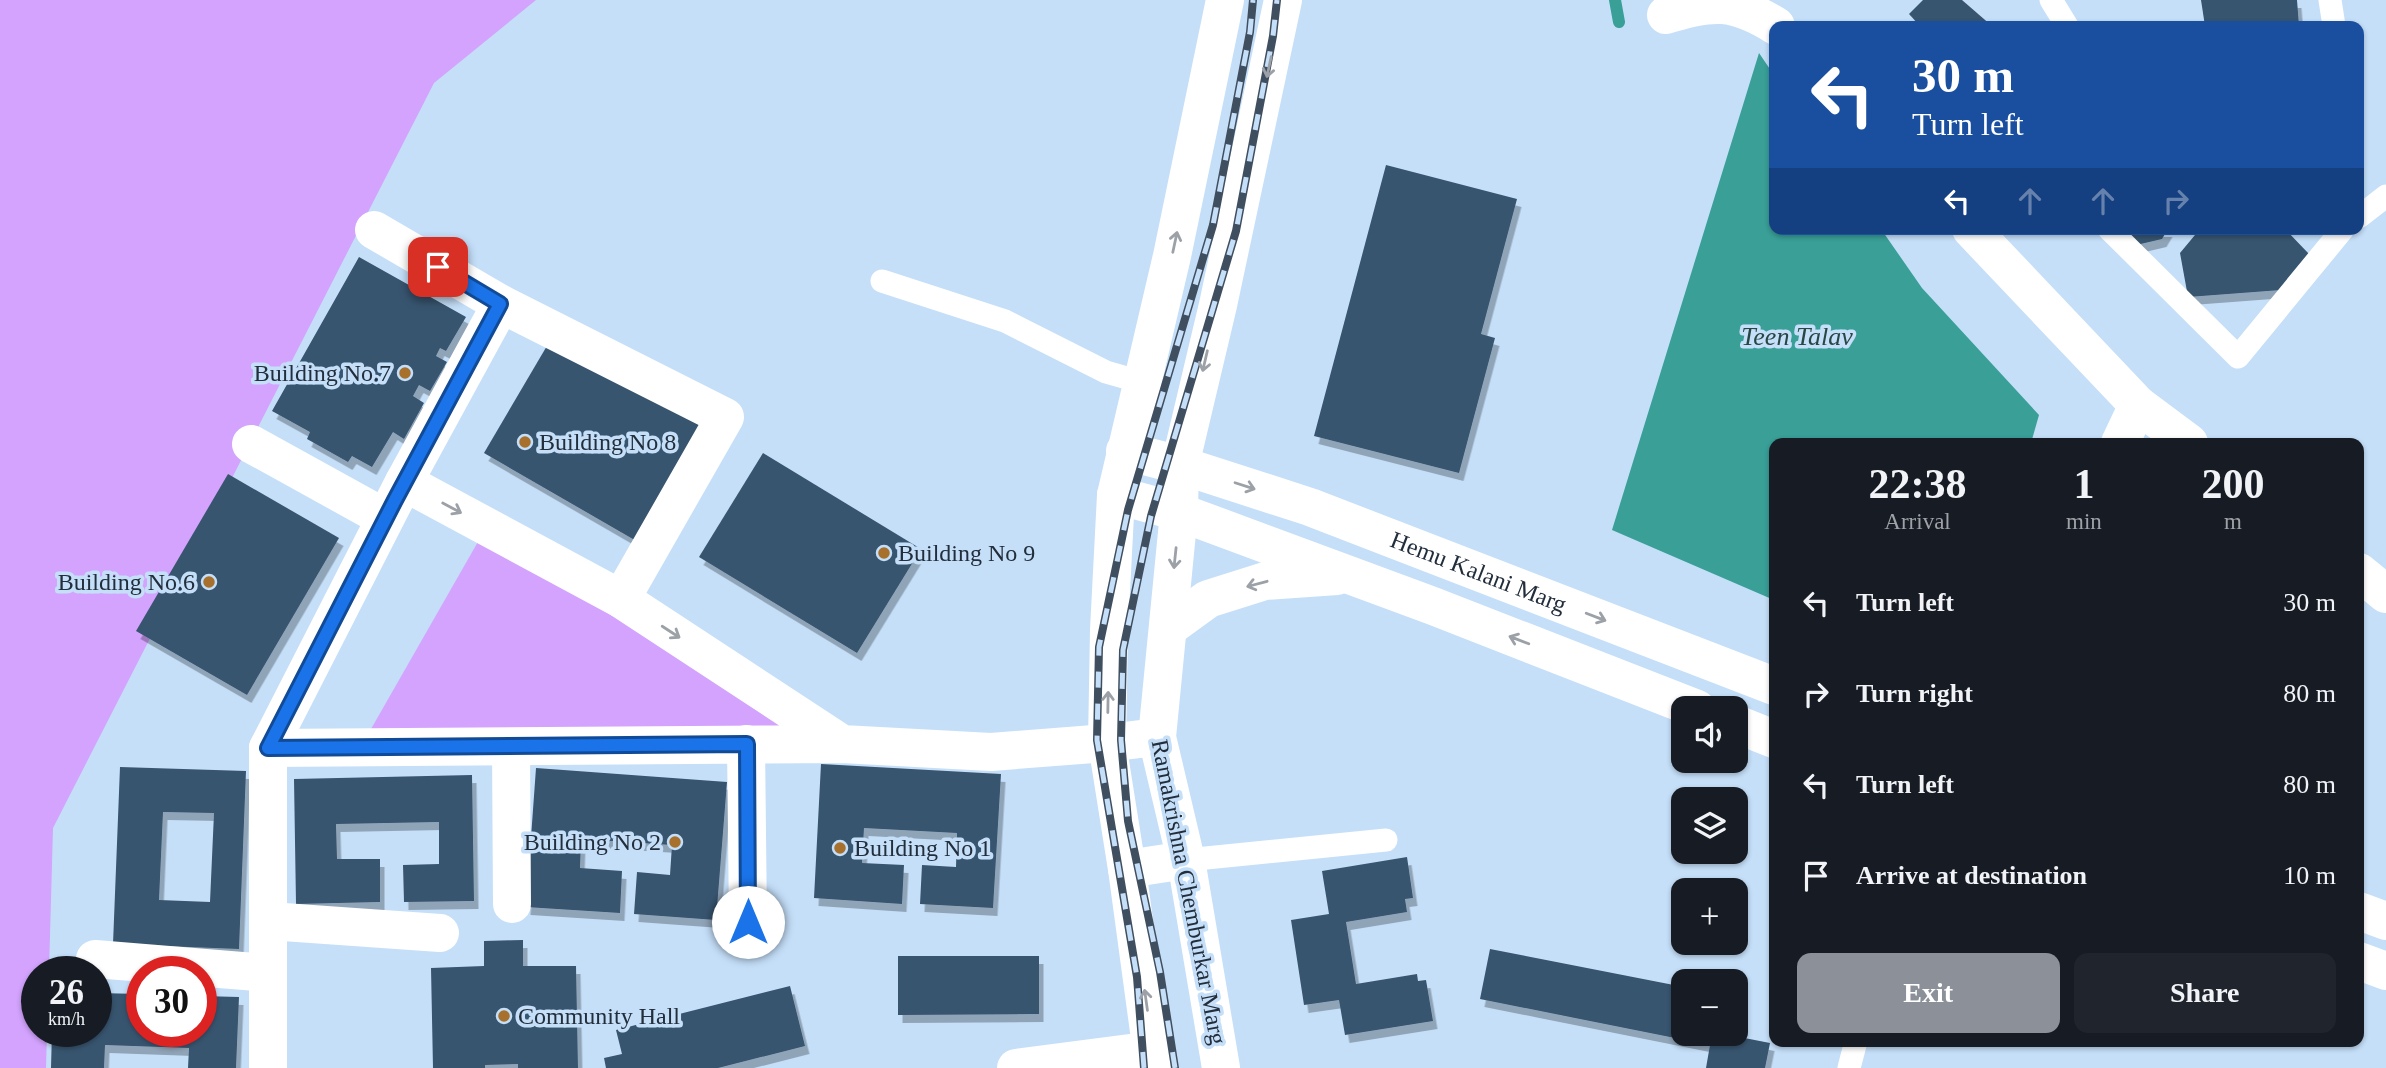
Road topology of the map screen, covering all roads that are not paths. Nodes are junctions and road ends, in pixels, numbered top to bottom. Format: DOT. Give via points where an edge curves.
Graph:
graph roads {
  1 [pos="1225,0"];
  2 [pos="1283,0"];
  3 [pos="2051,0"];
  4 [pos="2330,0"];
  5 [pos="1666,15"];
  6 [pos="1769,21"];
  7 [pos="2064,21"];
  8 [pos="2332,21"];
  9 [pos="2386,196"];
  10 [pos="2364,213"];
  11 [pos="374,230"];
  12 [pos="1977,235"];
  13 [pos="2115,235"];
  14 [pos="2338,235"];
  15 [pos="882,281"];
  16 [pos="1162,295"];
  17 [pos="500,304"];
  18 [pos="1218,305"];
  19 [pos="1141,382"];
  20 [pos="2138,405"];
  21 [pos="2122,438"];
  22 [pos="2182,438"];
  23 [pos="251,444"];
  24 [pos="1125,451"];
  25 [pos="1180,465"];
  26 [pos="404,482"];
  27 [pos="1116,495"];
  28 [pos="1179,512"];
  29 [pos="386,518"];
  30 [pos="1349,575"];
  31 [pos="2364,576"];
  32 [pos="2386,594"];
  33 [pos="621,599"];
  34 [pos="1168,628"];
  35 [pos="1769,684"];
  36 [pos="1671,699"];
  37 [pos="1748,729"];
  38 [pos="1157,737"];
  39 [pos="1769,737"];
  40 [pos="1107,743"];
  41 [pos="747,744"];
  42 [pos="842,744"];
  43 [pos="511,747"];
  44 [pos="268,748"];
  45 [pos="1386,839"];
  46 [pos="1186,860"];
  47 [pos="1127,869"];
  48 [pos="512,904"];
  49 [pos="2364,913"];
  50 [pos="269,921"];
  51 [pos="2386,921"];
  52 [pos="748,922"];
  53 [pos="440,933"];
  54 [pos="112,960"];
  55 [pos="2364,963"];
  56 [pos="2386,971"];
  57 [pos="268,973"];
  58 [pos="1854,1047"];
  59 [pos="1153,1059"];
  60 [pos="268,1068"];
  61 [pos="1016,1068"];
  62 [pos="1221,1068"];
  63 [pos="1849,1068"];
  16 -- 1 [label="street, one-way"];
  2 -- 18 [label="street, Ramakrishna Chemburkar Marg, one-way"];
  3 -- 7 [label="lane"];
  4 -- 8 [label="lane"];
  5 -- 6 [label="street" via="1697,4 1728,1"];
  9 -- 10 [label="lane"];
  11 -- 17 [label="street"];
  12 -- 20 [label="street"];
  13 -- 14 [label="lane" via="2238,357"];
  15 -- 19 [label="lane" via="1005,321 1106,372"];
  16 -- 18 [label="street"];
  16 -- 19 [label="street"];
  17 -- 26 [label="street"];
  17 -- 33 [label="street" via="725,417"];
  18 -- 25 [label="street, Ramakrishna Chemburkar Marg, one-way"];
  19 -- 24 [label="street"];
  20 -- 21 [label="street"];
  20 -- 22 [label="street"];
  23 -- 29 [label="street"];
  24 -- 25 [label="street, Hemu Kalani Marg"];
  24 -- 27 [label="street"];
  25 -- 28 [label="street, Ramakrishna Chemburkar Marg"];
  25 -- 35 [label="street, Hemu Kalani Marg, one-way" via="1310,507"];
  26 -- 29 [label="street"];
  26 -- 33 [label="street, one-way"];
  27 -- 28 [label="street"];
  40 -- 27 [label="street, one-way"];
  28 -- 30 [label="street"];
  28 -- 34 [label="street, Ramakrishna Chemburkar Marg, one-way"];
  29 -- 44 [label="street"];
  30 -- 34 [label="street, one-way" via="1265,581 1209,599"];
  36 -- 30 [label="street, one-way"];
  31 -- 32 [label="street"];
  33 -- 42 [label="street, one-way"];
  34 -- 38 [label="street, Ramakrishna Chemburkar Marg"];
  37 -- 39 [label="street"];
  38 -- 40 [label="street"];
  38 -- 46 [label="street, Ramakrishna Chemburkar Marg"];
  40 -- 42 [label="street" via="991,752"];
  40 -- 47 [label="street"];
  41 -- 42 [label="street"];
  41 -- 43 [label="street"];
  41 -- 52 [label="street"];
  43 -- 44 [label="street"];
  43 -- 48 [label="street"];
  44 -- 50 [label="street"];
  45 -- 46 [label="lane"];
  46 -- 47 [label="street"];
  46 -- 62 [label="street, Ramakrishna Chemburkar Marg"];
  59 -- 47 [label="street, one-way"];
  49 -- 51 [label="street"];
  50 -- 53 [label="street"];
  50 -- 57 [label="street"];
  54 -- 57 [label="street"];
  55 -- 56 [label="street"];
  57 -- 60 [label="street"];
  58 -- 63 [label="lane"];
  59 -- 61 [label="street"];
}
